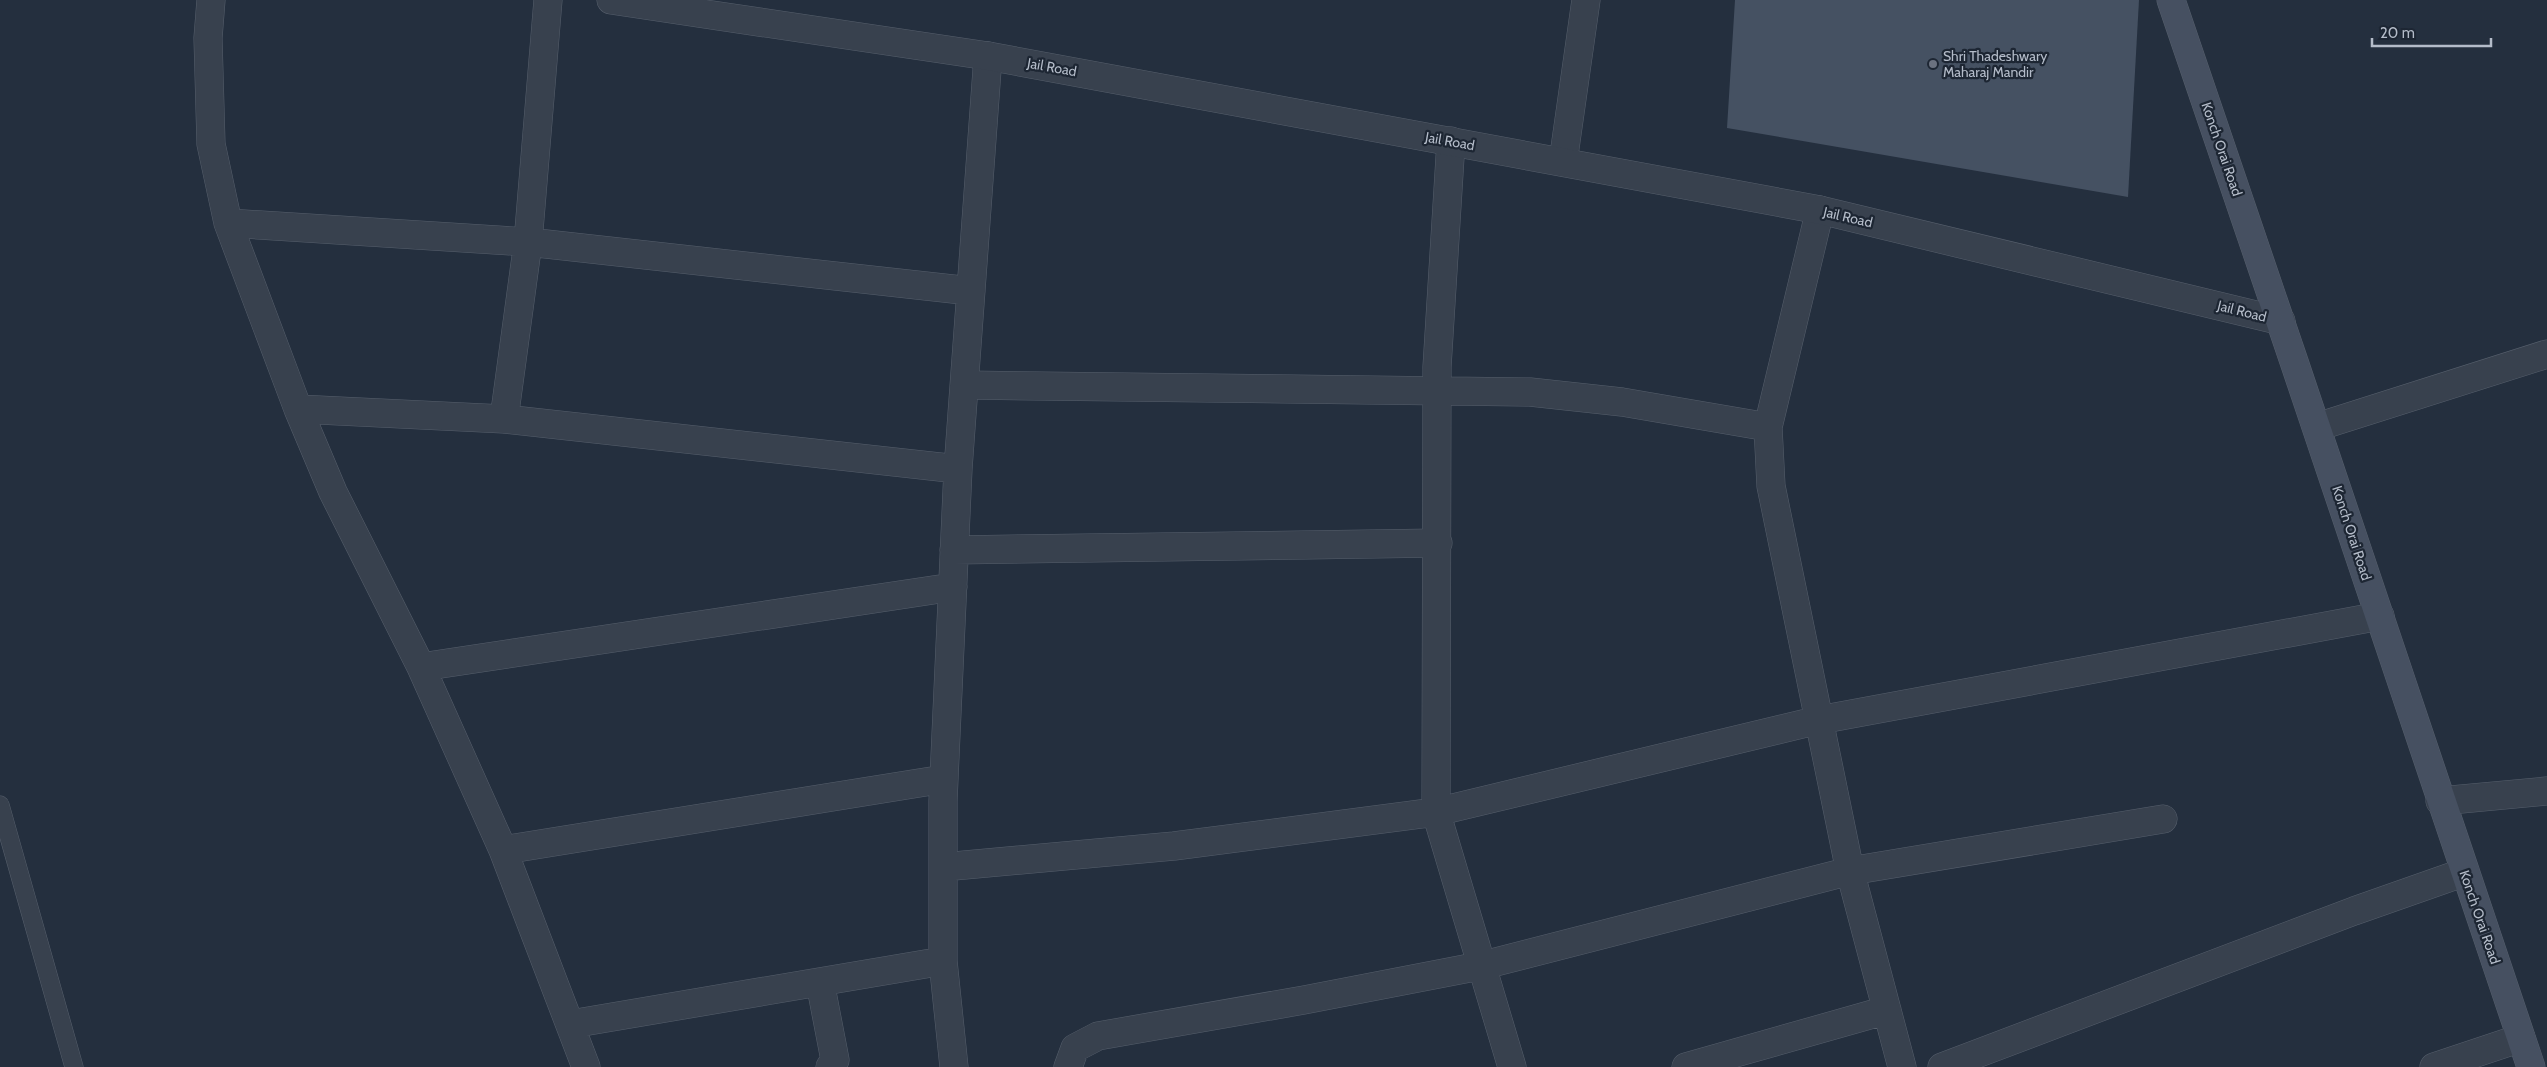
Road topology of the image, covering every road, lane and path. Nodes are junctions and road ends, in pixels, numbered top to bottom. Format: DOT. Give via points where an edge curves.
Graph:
graph roads {
  1 [pos="211,0"];
  2 [pos="548,0"];
  3 [pos="611,0"];
  4 [pos="1586,0"];
  5 [pos="2171,0"];
  6 [pos="988,56"];
  7 [pos="1451,141"];
  8 [pos="1563,162"];
  9 [pos="1820,210"];
  10 [pos="228,223"];
  11 [pos="528,242"];
  12 [pos="971,291"];
  13 [pos="2281,321"];
  14 [pos="2547,354"];
  15 [pos="965,385"];
  16 [pos="1437,390"];
  17 [pos="298,409"];
  18 [pos="504,419"];
  19 [pos="1768,427"];
  20 [pos="2317,427"];
  21 [pos="958,469"];
  22 [pos="1438,543"];
  23 [pos="954,550"];
  24 [pos="953,586"];
  25 [pos="2380,616"];
  26 [pos="422,667"];
  27 [pos="1819,720"];
  28 [pos="944,779"];
  29 [pos="2547,791"];
  30 [pos="2440,801"];
  31 [pos="0,805"];
  32 [pos="1436,812"];
  33 [pos="2163,819"];
  34 [pos="503,850"];
  35 [pos="943,867"];
  36 [pos="1850,871"];
  37 [pos="2465,872"];
  38 [pos="943,961"];
  39 [pos="1480,966"];
  40 [pos="820,982"];
  41 [pos="1887,1010"];
  42 [pos="571,1024"];
  43 [pos="2521,1038"];
  44 [pos="74,1067"];
  45 [pos="586,1067"];
  46 [pos="830,1067"];
  47 [pos="954,1067"];
  48 [pos="1068,1067"];
  49 [pos="1512,1067"];
  50 [pos="1686,1067"];
  51 [pos="1902,1067"];
  52 [pos="1942,1067"];
  53 [pos="2434,1067"];
  54 [pos="2531,1067"];
  1 -- 10 [label="street" via="208,38 211,144"];
  2 -- 11 [label="street"];
  3 -- 6 [label="street, Jail Road"];
  4 -- 8 [label="street"];
  5 -- 13 [label="main road, Konch Orai Road"];
  6 -- 7 [label="street, Jail Road"];
  6 -- 12 [label="street"];
  7 -- 8 [label="street, Jail Road"];
  7 -- 16 [label="street"];
  8 -- 9 [label="street, Jail Road"];
  9 -- 13 [label="street, Jail Road"];
  9 -- 19 [label="street"];
  10 -- 11 [label="street"];
  10 -- 17 [label="street"];
  11 -- 12 [label="street"];
  11 -- 18 [label="street"];
  12 -- 15 [label="street"];
  13 -- 20 [label="main road, Konch Orai Road"];
  14 -- 20 [label="street"];
  15 -- 16 [label="street"];
  15 -- 21 [label="street"];
  16 -- 19 [label="street" via="1530,392 1622,402"];
  16 -- 22 [label="street"];
  17 -- 18 [label="street"];
  17 -- 26 [label="street" via="333,492"];
  18 -- 21 [label="street"];
  19 -- 27 [label="street" via="1771,486"];
  20 -- 25 [label="main road, Konch Orai Road"];
  21 -- 23 [label="street"];
  22 -- 23 [label="street"];
  22 -- 32 [label="street"];
  23 -- 24 [label="street"];
  24 -- 26 [label="street"];
  24 -- 28 [label="street"];
  25 -- 27 [label="street"];
  25 -- 30 [label="main road, Konch Orai Road"];
  26 -- 34 [label="street"];
  27 -- 32 [label="street"];
  27 -- 36 [label="street"];
  28 -- 34 [label="street"];
  28 -- 35 [label="street"];
  29 -- 30 [label="street"];
  30 -- 37 [label="main road, Konch Orai Road"];
  31 -- 44 [label="lane"];
  32 -- 35 [label="street" via="1174,846"];
  32 -- 39 [label="street"];
  33 -- 36 [label="street"];
  34 -- 42 [label="street"];
  35 -- 38 [label="street"];
  36 -- 39 [label="street"];
  36 -- 41 [label="street"];
  37 -- 43 [label="main road, Konch Orai Road"];
  37 -- 52 [label="street"];
  38 -- 40 [label="street"];
  38 -- 47 [label="street"];
  39 -- 48 [label="street" via="1098,1036 1076,1048"];
  39 -- 49 [label="street"];
  40 -- 42 [label="street"];
  40 -- 46 [label="street" via="834,1060"];
  41 -- 50 [label="street"];
  41 -- 51 [label="street"];
  42 -- 45 [label="street"];
  43 -- 53 [label="street"];
  43 -- 54 [label="main road, Konch Orai Road"];
}
